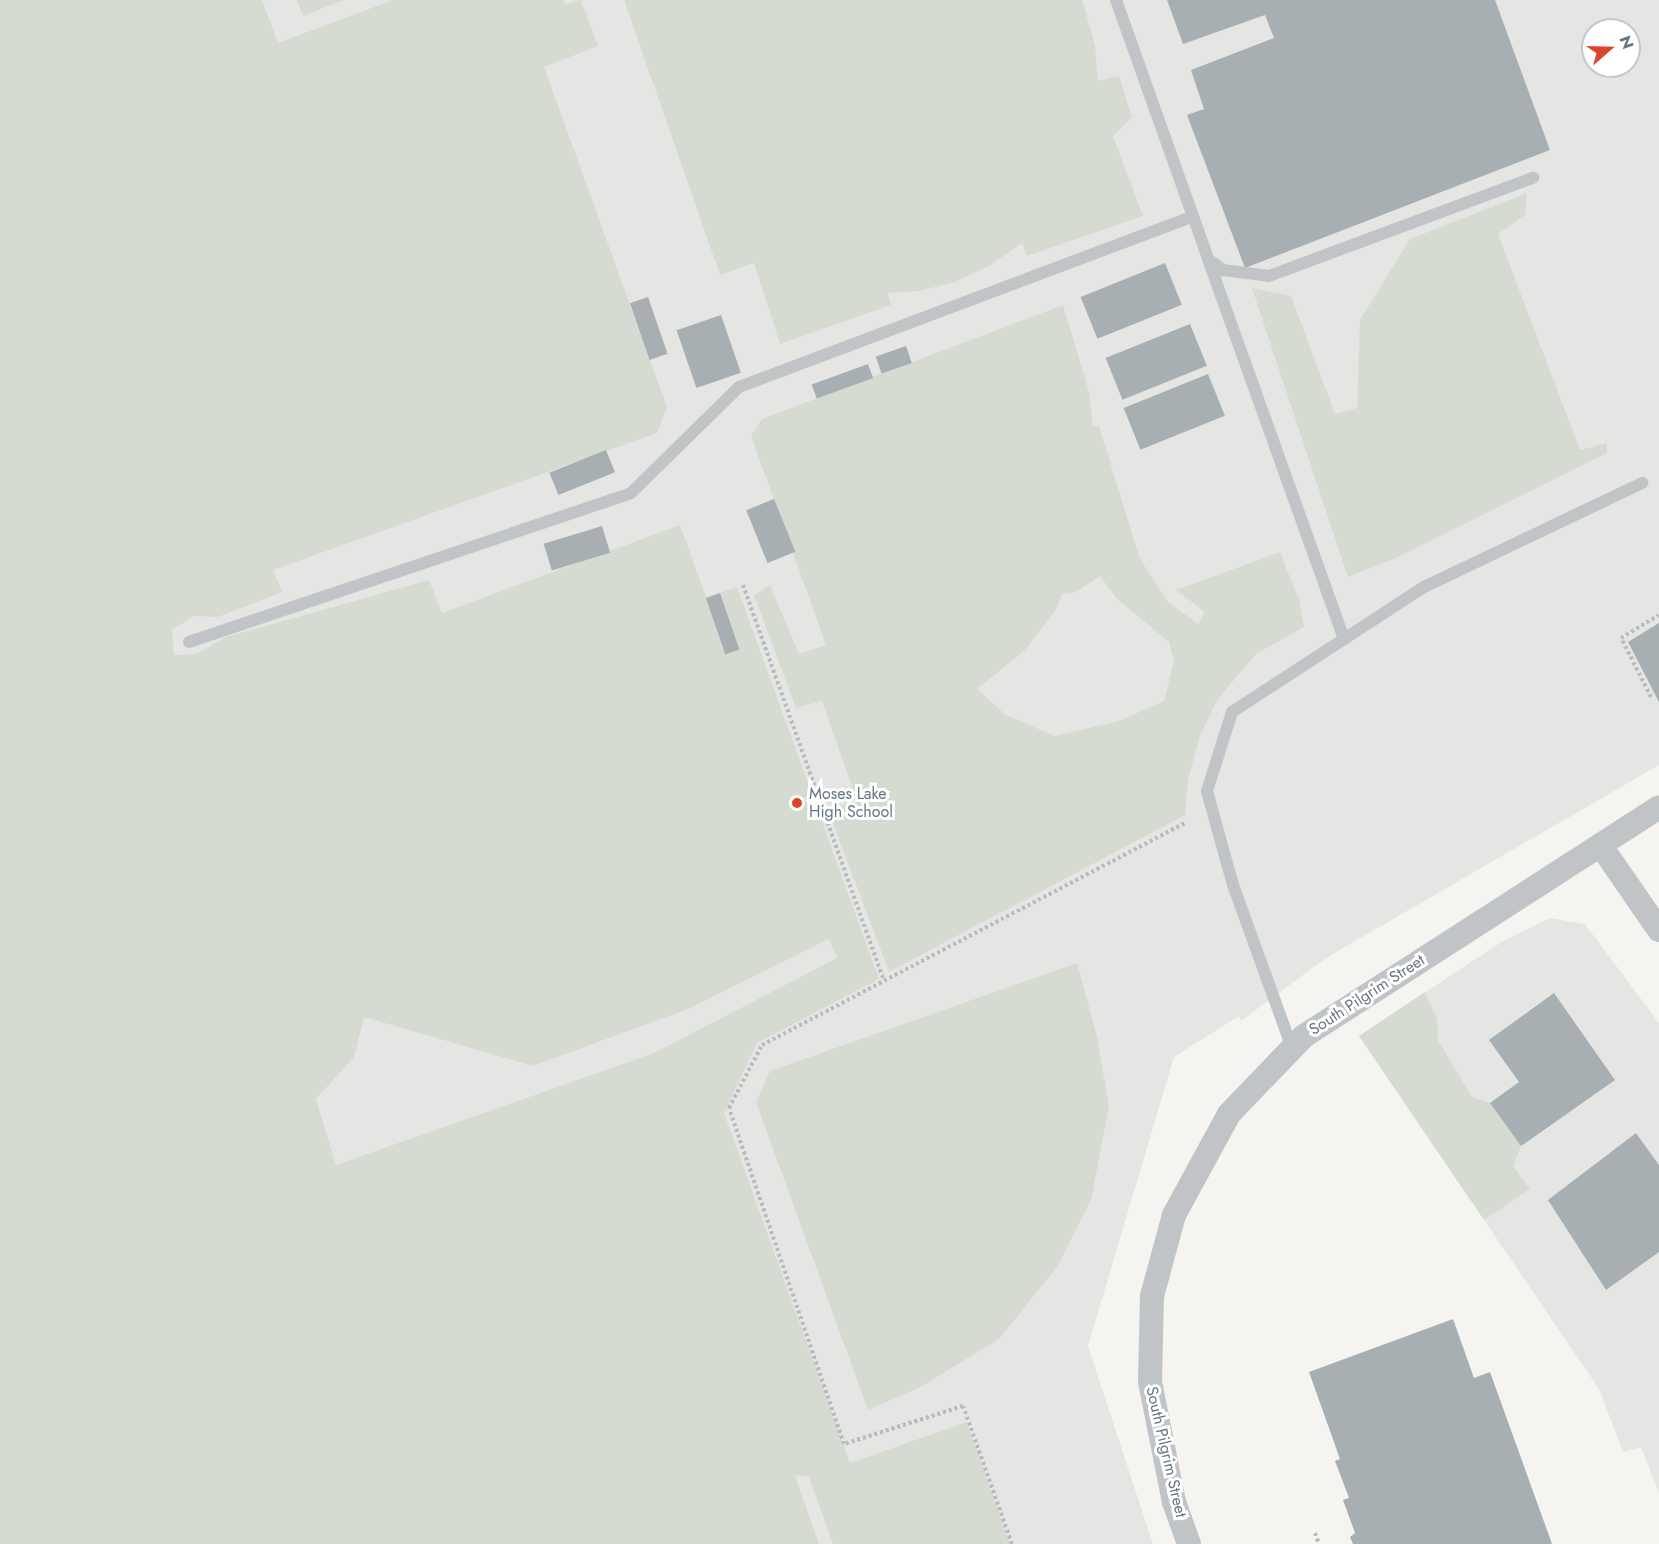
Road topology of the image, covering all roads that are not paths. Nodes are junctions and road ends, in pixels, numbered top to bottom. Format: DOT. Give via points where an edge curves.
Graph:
graph roads {
  1 [pos="1116,0"];
  2 [pos="1533,178"];
  3 [pos="1193,216"];
  4 [pos="1208,259"];
  5 [pos="1642,483"];
  6 [pos="1344,639"];
  7 [pos="189,642"];
  8 [pos="1659,807"];
  9 [pos="1601,846"];
  10 [pos="1659,930"];
  11 [pos="1292,1048"];
  12 [pos="1189,1544"];
  1 -- 3 [label="lane"];
  2 -- 4 [label="lane" via="1269,276 1223,270"];
  3 -- 4 [label="lane"];
  3 -- 7 [label="lane" via="740,387 631,493"];
  4 -- 6 [label="lane"];
  5 -- 6 [label="lane" via="1424,587"];
  6 -- 11 [label="lane" via="1232,712 1207,791 1233,885"];
  8 -- 9 [label="street, South Pilgrim Street"];
  9 -- 10 [label="street"];
  9 -- 11 [label="street, South Pilgrim Street" via="1304,1036"];
  11 -- 12 [label="street, South Pilgrim Street" via="1229,1114 1174,1215 1152,1296 1150,1382 1174,1502"];
}
